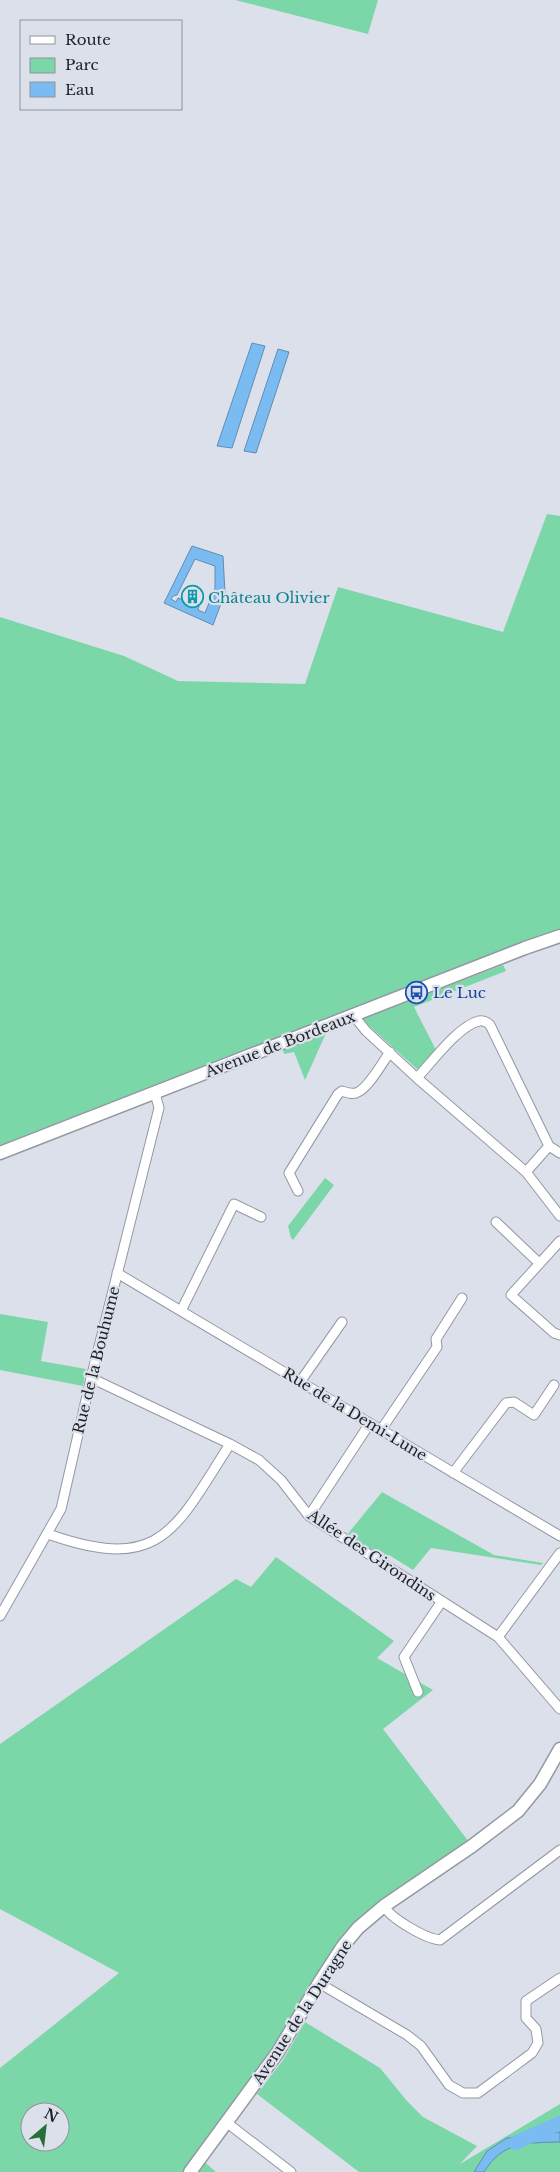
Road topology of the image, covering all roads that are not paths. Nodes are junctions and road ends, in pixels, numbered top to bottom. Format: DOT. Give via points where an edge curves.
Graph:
graph roads {
  1 [pos="557,938"];
  2 [pos="354,1016"];
  3 [pos="390,1052"];
  4 [pos="417,1078"];
  5 [pos="155,1093"];
  6 [pos="549,1146"];
  7 [pos="0,1153"];
  8 [pos="560,1153"];
  9 [pos="526,1172"];
  10 [pos="298,1192"];
  11 [pos="560,1216"];
  12 [pos="261,1217"];
  13 [pos="496,1222"];
  14 [pos="560,1241"];
  15 [pos="539,1263"];
  16 [pos="117,1273"];
  17 [pos="462,1298"];
  18 [pos="181,1311"];
  19 [pos="342,1322"];
  20 [pos="560,1335"];
  21 [pos="91,1378"];
  22 [pos="300,1382"];
  23 [pos="554,1386"];
  24 [pos="370,1423"];
  25 [pos="381,1430"];
  26 [pos="230,1444"];
  27 [pos="454,1473"];
  28 [pos="309,1516"];
  29 [pos="48,1534"];
  30 [pos="560,1536"];
  31 [pos="560,1554"];
  32 [pos="442,1602"];
  33 [pos="0,1616"];
  34 [pos="498,1638"];
  35 [pos="418,1692"];
  36 [pos="560,1709"];
  37 [pos="560,1749"];
  38 [pos="560,1850"];
  39 [pos="384,1906"];
  40 [pos="560,1978"];
  41 [pos="319,1983"];
  42 [pos="226,2122"];
  43 [pos="190,2172"];
  44 [pos="291,2172"];
  1 -- 2 [label="main road, Avenue de Bordeaux"];
  2 -- 3 [label="street"];
  2 -- 5 [label="main road, Avenue de Bordeaux"];
  3 -- 4 [label="street"];
  3 -- 10 [label="street" via="358,1093 342,1091 338,1094 289,1173"];
  4 -- 6 [label="street" via="464,1029 480,1020 486,1021"];
  4 -- 9 [label="street"];
  5 -- 7 [label="main road, Avenue de Bordeaux"];
  5 -- 16 [label="street, Rue de la Bouhume" via="159,1108"];
  6 -- 8 [label="street"];
  6 -- 9 [label="street"];
  9 -- 11 [label="street"];
  12 -- 18 [label="street" via="234,1204"];
  13 -- 15 [label="street"];
  14 -- 15 [label="street"];
  15 -- 20 [label="street" via="511,1295"];
  16 -- 18 [label="street, Rue de la Demi-Lune"];
  16 -- 21 [label="street, Rue de la Bouhume"];
  17 -- 25 [label="street" via="436,1339 437,1347"];
  18 -- 22 [label="street, Rue de la Demi-Lune"];
  19 -- 22 [label="street"];
  21 -- 26 [label="street, Allée des Girondins"];
  21 -- 29 [label="street, Rue de la Bouhume" via="61,1508"];
  22 -- 24 [label="street, Rue de la Demi-Lune"];
  23 -- 27 [label="street" via="534,1415 514,1402 506,1404"];
  24 -- 25 [label="street, Rue de la Demi-Lune"];
  24 -- 28 [label="street"];
  25 -- 27 [label="street, Rue de la Demi-Lune"];
  26 -- 28 [label="street, Allée des Girondins" via="259,1460 281,1480"];
  26 -- 29 [label="street" via="186,1512 158,1539 136,1548 108,1549"];
  27 -- 30 [label="street, Rue de la Demi-Lune"];
  28 -- 32 [label="street, Allée des Girondins"];
  29 -- 33 [label="street, Rue de la Bouhume"];
  31 -- 34 [label="street"];
  32 -- 34 [label="street, Allée des Girondins"];
  32 -- 35 [label="street" via="404,1657"];
  34 -- 36 [label="street, Allée des Girondins"];
  37 -- 39 [label="main road, Avenue de la Duragne" via="540,1784 518,1811"];
  38 -- 39 [label="street" via="440,1940 431,1939 398,1919"];
  39 -- 41 [label="main road, Avenue de la Duragne" via="358,1928"];
  40 -- 41 [label="street" via="526,2001 526,2018 536,2029 538,2044 532,2053 478,2093 463,2093 449,2085 421,2046 407,2035"];
  41 -- 42 [label="main road, Avenue de la Duragne" via="278,2052"];
  42 -- 43 [label="main road, Avenue de la Duragne"];
  42 -- 44 [label="street"];
}
